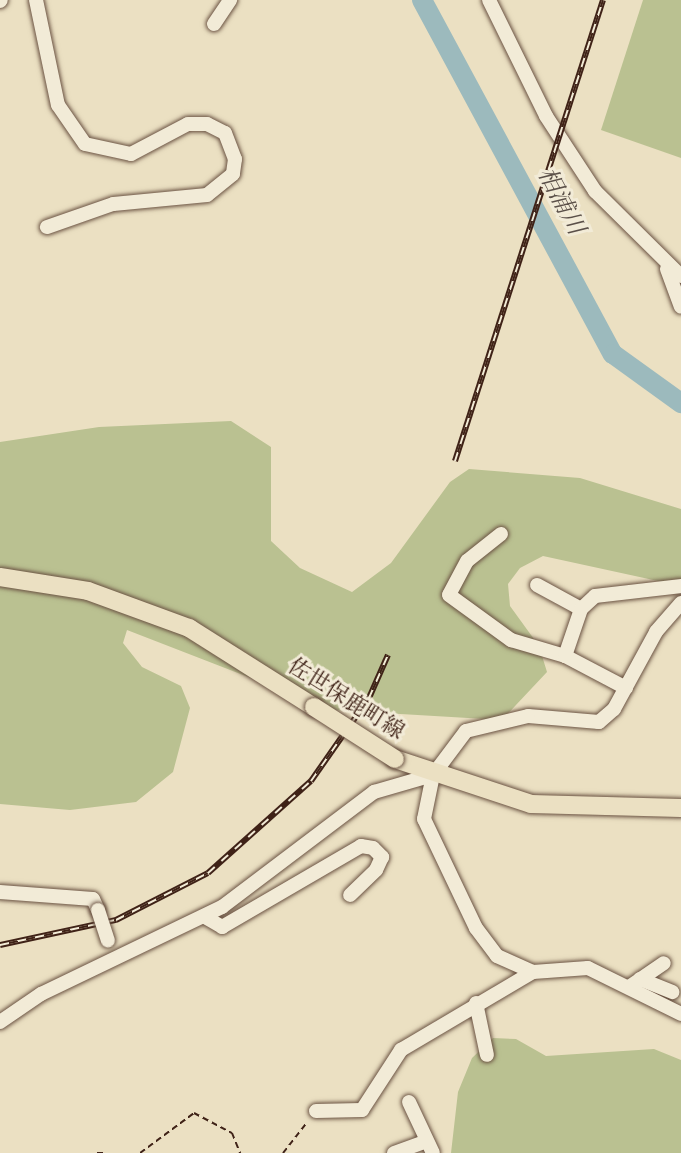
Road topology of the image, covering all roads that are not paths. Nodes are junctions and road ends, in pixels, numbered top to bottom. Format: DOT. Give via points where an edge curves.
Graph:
graph roads {
  1 [pos="36,0"];
  2 [pos="489,0"];
  3 [pos="234,4"];
  4 [pos="214,24"];
  5 [pos="47,227"];
  6 [pos="667,269"];
  7 [pos="681,276"];
  8 [pos="681,307"];
  9 [pos="501,534"];
  10 [pos="0,577"];
  11 [pos="537,585"];
  12 [pos="681,586"];
  13 [pos="681,603"];
  14 [pos="581,609"];
  15 [pos="565,656"];
  16 [pos="626,688"];
  17 [pos="433,775"];
  18 [pos="681,808"];
  19 [pos="0,892"];
  20 [pos="350,895"];
  21 [pos="205,917"];
  22 [pos="119,961"];
  23 [pos="664,963"];
  24 [pos="533,972"];
  25 [pos="635,983"];
  26 [pos="673,992"];
  27 [pos="476,1003"];
  28 [pos="681,1014"];
  29 [pos="0,1022"];
  30 [pos="487,1055"];
  31 [pos="409,1102"];
  32 [pos="316,1111"];
  33 [pos="429,1148"];
  34 [pos="394,1153"];
  1 -- 5 [label="street" via="58,105 85,144 131,154 188,124 207,124 225,133 235,159 233,174 207,195 113,204"];
  2 -- 6 [label="street" via="561,142 595,191"];
  3 -- 4 [label="street"];
  6 -- 7 [label="street"];
  6 -- 8 [label="street"];
  9 -- 15 [label="street" via="483,542 449,595 511,640"];
  10 -- 17 [label="main road, 佐世保鹿町線, bridge" via="88,591 189,628 395,759"];
  11 -- 14 [label="street"];
  12 -- 14 [label="street" via="595,596"];
  13 -- 16 [label="street"];
  14 -- 15 [label="street"];
  15 -- 16 [label="street"];
  16 -- 17 [label="street" via="599,722 528,716 480,724"];
  17 -- 18 [label="main road, 佐世保鹿町線" via="531,804"];
  17 -- 21 [label="street" via="374,792"];
  17 -- 24 [label="street" via="427,827 476,928 497,956"];
  19 -- 22 [label="street, bridge" via="93,899"];
  20 -- 21 [label="street" via="376,870 382,857 373,848 361,846 222,927"];
  21 -- 22 [label="street"];
  22 -- 29 [label="street" via="41,994"];
  23 -- 25 [label="street"];
  24 -- 25 [label="street" via="588,968"];
  24 -- 27 [label="street"];
  25 -- 26 [label="street"];
  25 -- 28 [label="street"];
  27 -- 30 [label="street"];
  27 -- 32 [label="street" via="401,1050 362,1110"];
  31 -- 33 [label="street"];
  33 -- 34 [label="street"];
}
